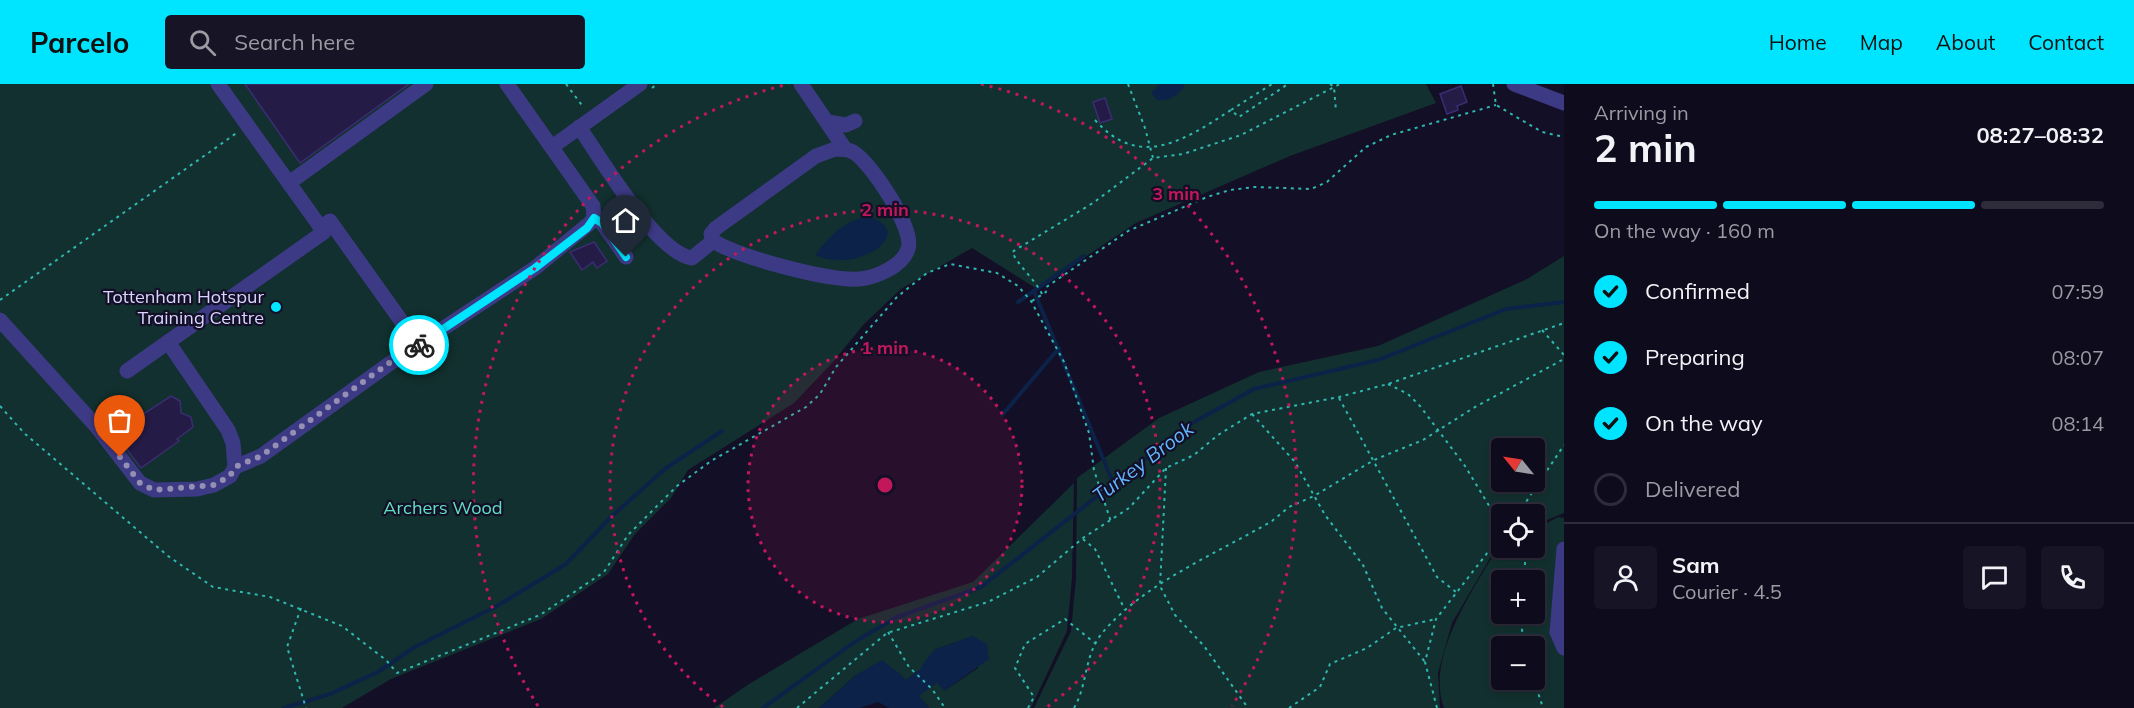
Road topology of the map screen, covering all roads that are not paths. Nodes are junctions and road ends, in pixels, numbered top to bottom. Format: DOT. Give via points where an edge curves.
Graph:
graph roads {
  1 [pos="218,84"];
  2 [pos="426,84"];
  3 [pos="507,84"];
  4 [pos="640,84"];
  5 [pos="801,84"];
  6 [pos="1514,84"];
  7 [pos="1562,96"];
  8 [pos="855,121"];
  9 [pos="828,122"];
  10 [pos="579,128"];
  11 [pos="552,147"];
  12 [pos="845,149"];
  13 [pos="289,183"];
  14 [pos="594,218"];
  15 [pos="320,228"];
  16 [pos="712,241"];
  17 [pos="626,257"];
  18 [pos="0,320"];
  19 [pos="407,329"];
  20 [pos="168,342"];
  21 [pos="127,371"];
  22 [pos="235,467"];
  23 [pos="1564,549"];
  24 [pos="1564,646"];
  1 -- 13 [label="street"];
  2 -- 13 [label="street"];
  3 -- 11 [label="street"];
  4 -- 10 [label="street"];
  5 -- 9 [label="street"];
  6 -- 7 [label="street"];
  8 -- 9 [label="street" via="846,125"];
  9 -- 12 [label="street"];
  10 -- 11 [label="street"];
  10 -- 16 [label="street" via="661,241 692,258"];
  11 -- 14 [label="street" via="593,206"];
  12 -- 16 [label="street" via="816,156 716,228 711,234"];
  12 -- 16 [label="street" via="854,152 873,173 908,234 906,253 890,268 861,279 833,276 779,264"];
  13 -- 15 [label="street"];
  14 -- 17 [label="street" via="602,223"];
  14 -- 22 [label="street" via="587,228 535,268 389,363 261,456"];
  15 -- 19 [label="street" via="330,221"];
  15 -- 20 [label="street" via="324,232"];
  18 -- 22 [label="street" via="147,488 214,485 230,476"];
  20 -- 21 [label="street"];
  20 -- 22 [label="street" via="228,430"];
  23 -- 24 [label="street" via="1557,633"];
}
